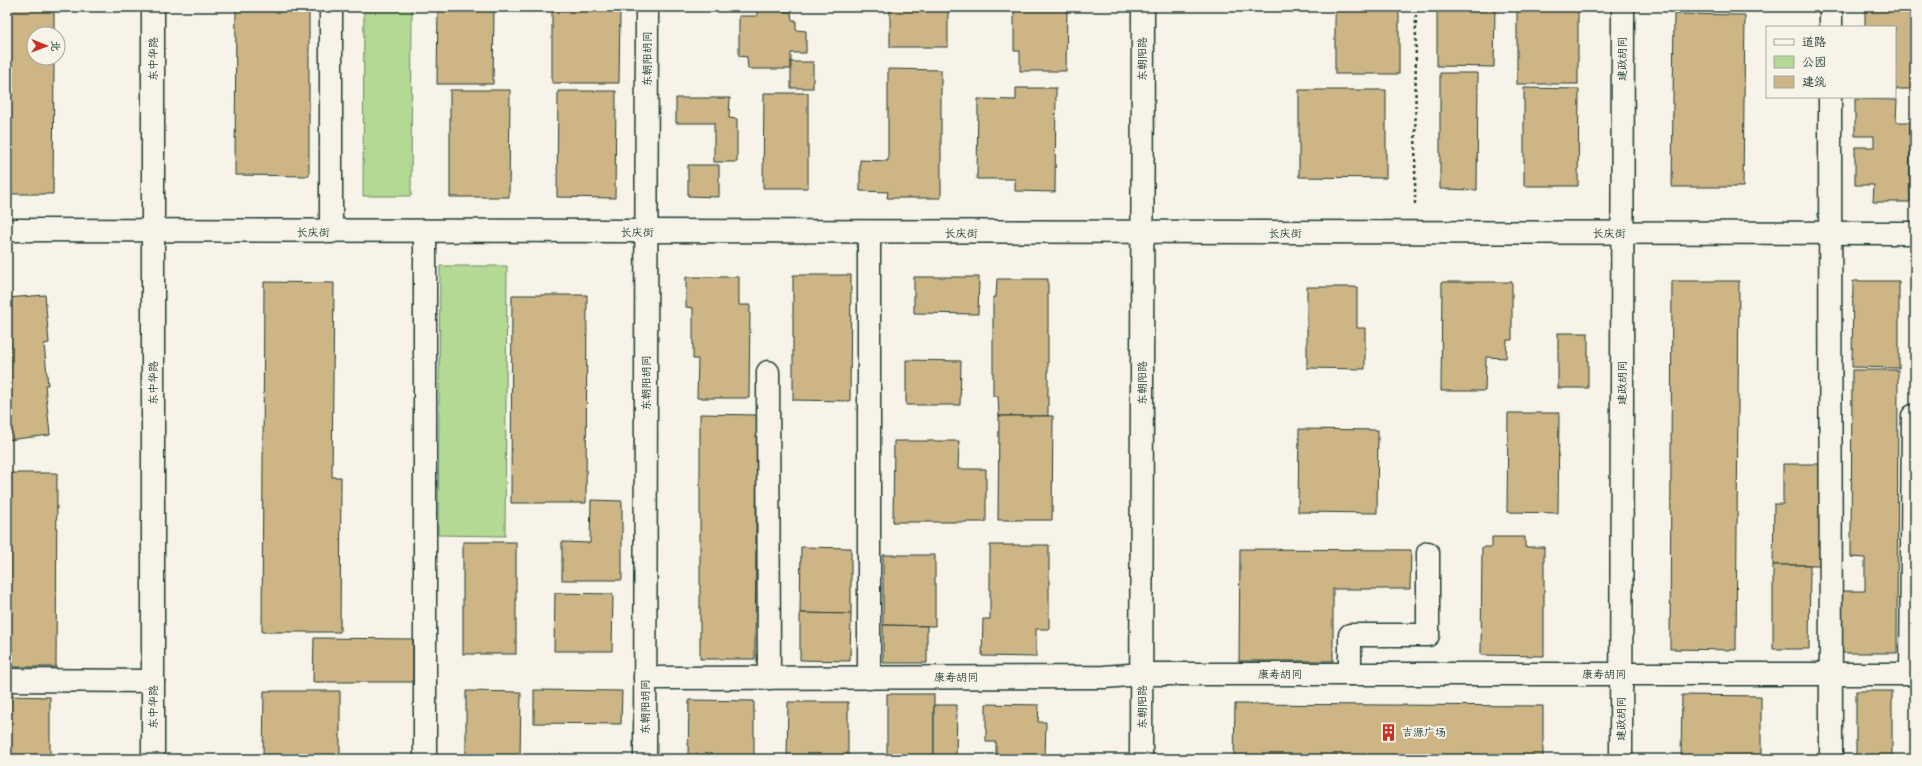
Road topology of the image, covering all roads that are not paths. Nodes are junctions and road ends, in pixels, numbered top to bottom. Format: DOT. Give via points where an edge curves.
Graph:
graph roads {
  1 [pos="153,7"];
  2 [pos="331,7"];
  3 [pos="647,7"];
  4 [pos="1143,7"];
  5 [pos="1623,7"];
  6 [pos="1831,7"];
  7 [pos="1831,26"];
  8 [pos="1830,98"];
  9 [pos="7,230"];
  10 [pos="153,231"];
  11 [pos="331,232"];
  12 [pos="425,232"];
  13 [pos="646,232"];
  14 [pos="869,233"];
  15 [pos="1142,233"];
  16 [pos="1622,233"];
  17 [pos="1829,233"];
  18 [pos="1915,233"];
  19 [pos="768,372"];
  20 [pos="1913,416"];
  21 [pos="1428,553"];
  22 [pos="1142,674"];
  23 [pos="1350,674"];
  24 [pos="1621,674"];
  25 [pos="1831,674"];
  26 [pos="1913,674"];
  27 [pos="645,678"];
  28 [pos="769,678"];
  29 [pos="869,678"];
  30 [pos="7,680"];
  31 [pos="153,681"];
  32 [pos="153,759"];
  33 [pos="425,759"];
  34 [pos="645,759"];
  35 [pos="1141,759"];
  36 [pos="1621,759"];
  37 [pos="1831,759"];
  1 -- 10 [label="street, 东中华路"];
  2 -- 11 [label="street"];
  3 -- 13 [label="street, 东朝阳胡同"];
  4 -- 15 [label="street, 东朝阳路"];
  5 -- 16 [label="street, 建政胡同"];
  6 -- 7 [label="street"];
  8 -- 17 [label="street"];
  9 -- 10 [label="street, 长庆街"];
  10 -- 11 [label="street, 长庆街"];
  10 -- 31 [label="street, 东中华路"];
  11 -- 12 [label="street, 长庆街"];
  12 -- 13 [label="street, 长庆街"];
  12 -- 33 [label="street"];
  13 -- 14 [label="street, 长庆街"];
  13 -- 27 [label="street, 东朝阳胡同"];
  14 -- 15 [label="street, 长庆街"];
  14 -- 29 [label="street"];
  15 -- 16 [label="street, 长庆街"];
  15 -- 22 [label="street, 东朝阳路"];
  16 -- 17 [label="street, 长庆街"];
  16 -- 24 [label="street, 建政胡同"];
  17 -- 18 [label="street, 长庆街"];
  17 -- 25 [label="street"];
  19 -- 28 [label="street"];
  20 -- 26 [label="street"];
  21 -- 23 [label="street" via="1428,635 1350,635"];
  22 -- 23 [label="street, 康寿胡同"];
  22 -- 29 [label="street, 康寿胡同" via="1104,677"];
  22 -- 35 [label="street, 东朝阳路"];
  23 -- 24 [label="street, 康寿胡同"];
  24 -- 25 [label="street, 康寿胡同"];
  24 -- 36 [label="street, 建政胡同"];
  25 -- 26 [label="street, 康寿胡同"];
  25 -- 37 [label="street"];
  27 -- 28 [label="street, 康寿胡同"];
  27 -- 34 [label="street, 东朝阳胡同"];
  28 -- 29 [label="street, 康寿胡同"];
  30 -- 31 [label="street"];
  31 -- 32 [label="street, 东中华路"];
}
